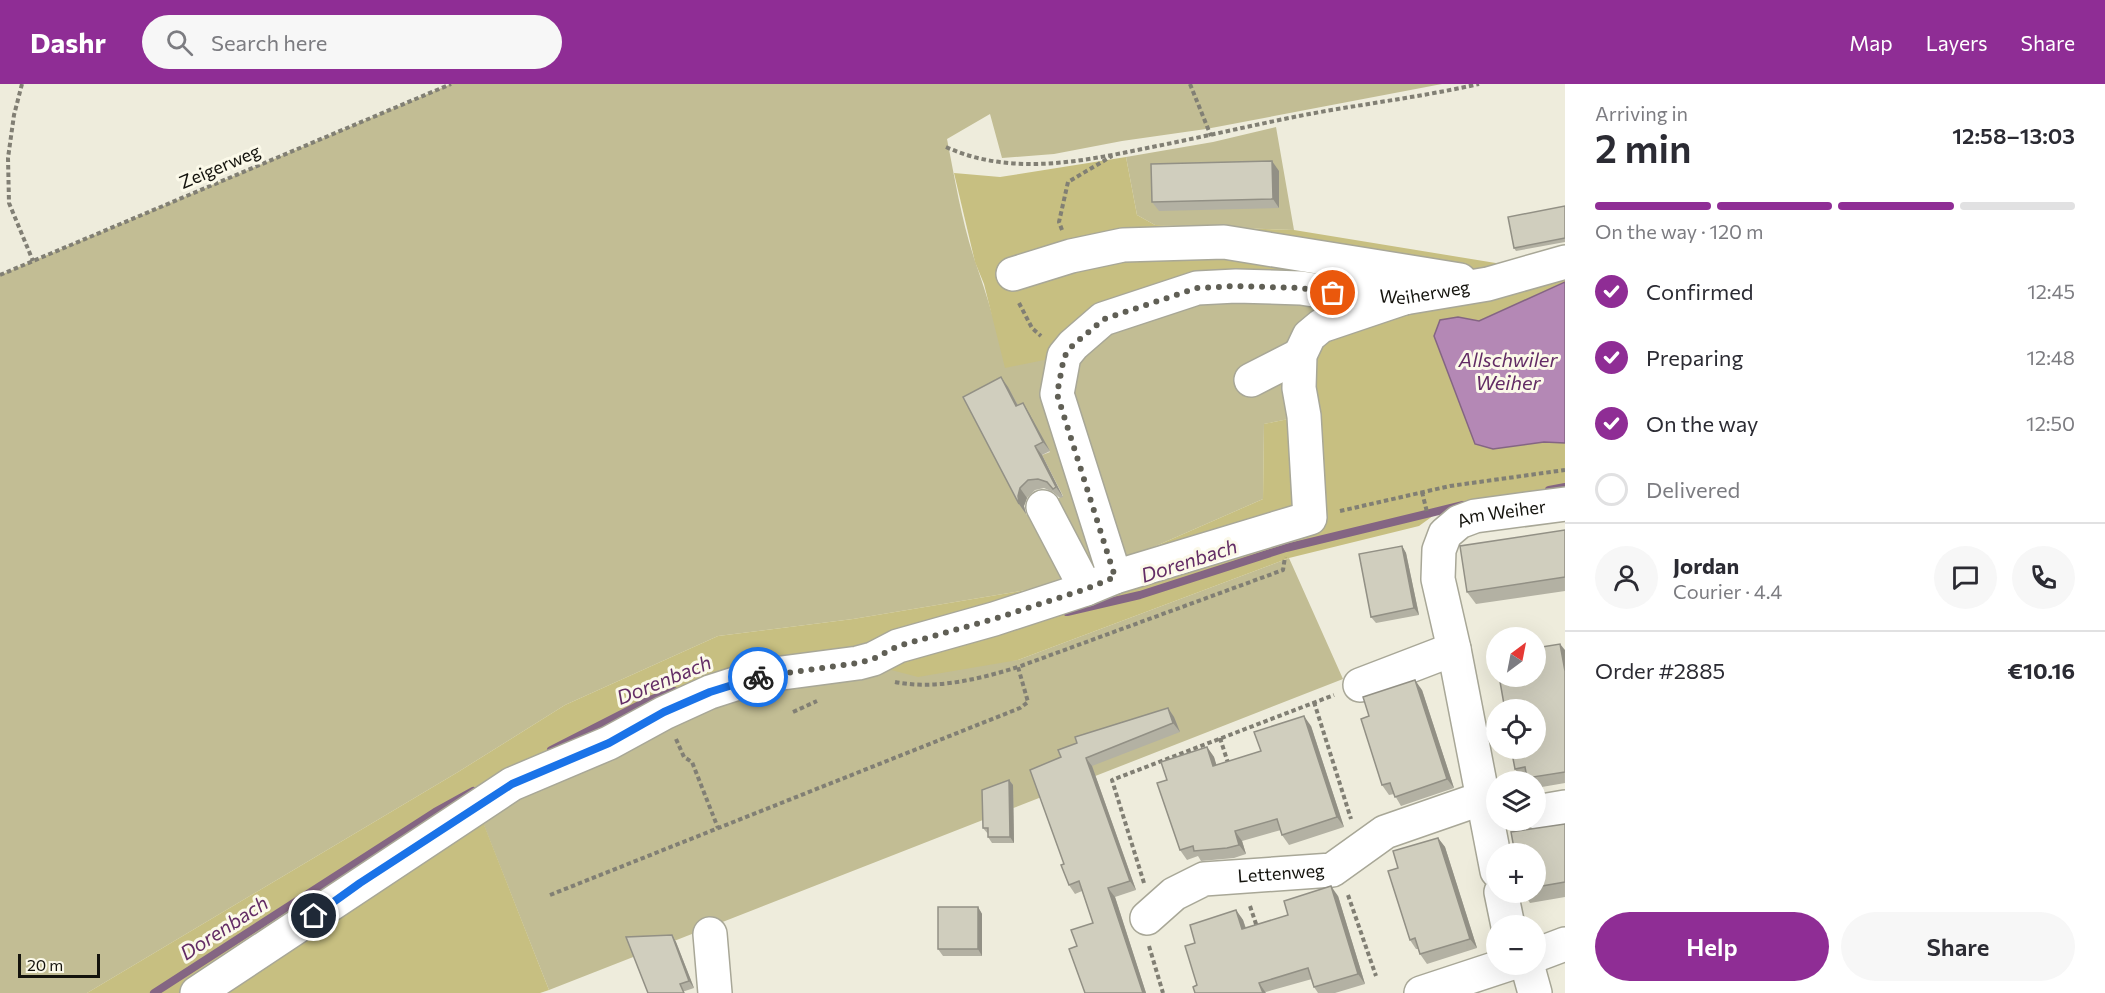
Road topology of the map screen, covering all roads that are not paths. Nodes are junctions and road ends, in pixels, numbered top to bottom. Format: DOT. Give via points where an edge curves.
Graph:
graph roads {
  1 [pos="1565,262"];
  2 [pos="1013,274"];
  3 [pos="1488,284"];
  4 [pos="1404,298"];
  5 [pos="1300,355"];
  6 [pos="1251,380"];
  7 [pos="1565,504"];
  8 [pos="1043,507"];
  9 [pos="1101,583"];
  10 [pos="1454,650"];
  11 [pos="1360,685"];
  12 [pos="1486,798"];
  13 [pos="1565,807"];
  14 [pos="1546,810"];
  15 [pos="1486,813"];
  16 [pos="1147,918"];
  17 [pos="710,934"];
  18 [pos="1565,944"];
  19 [pos="1546,951"];
  20 [pos="1486,972"];
  21 [pos="1530,975"];
  22 [pos="197,993"];
  23 [pos="715,993"];
  24 [pos="1421,993"];
  25 [pos="1535,993"];
  1 -- 3 [label="street, Weiherweg"];
  2 -- 3 [label="street" via="1123,244 1224,242"];
  3 -- 4 [label="street, Weiherweg"];
  4 -- 5 [label="street" via="1321,326 1309,336"];
  4 -- 9 [label="street, Weiherweg" via="1301,288 1197,288 1104,319 1073,345 1064,357 1057,394"];
  5 -- 6 [label="street"];
  5 -- 9 [label="street" via="1299,388 1310,518"];
  7 -- 10 [label="street, Am Weiher" via="1475,516 1437,528 1438,579"];
  8 -- 9 [label="street"];
  9 -- 22 [label="street" via="877,656 760,676 664,712 609,743 512,784"];
  10 -- 11 [label="street"];
  10 -- 12 [label="street"];
  13 -- 14 [label="street"];
  15 -- 16 [label="street, Lettenweg" via="1385,832 1332,870 1204,879 1174,894"];
  17 -- 23 [label="street"];
  18 -- 19 [label="street"];
  20 -- 24 [label="street"];
  21 -- 25 [label="street"];
}
